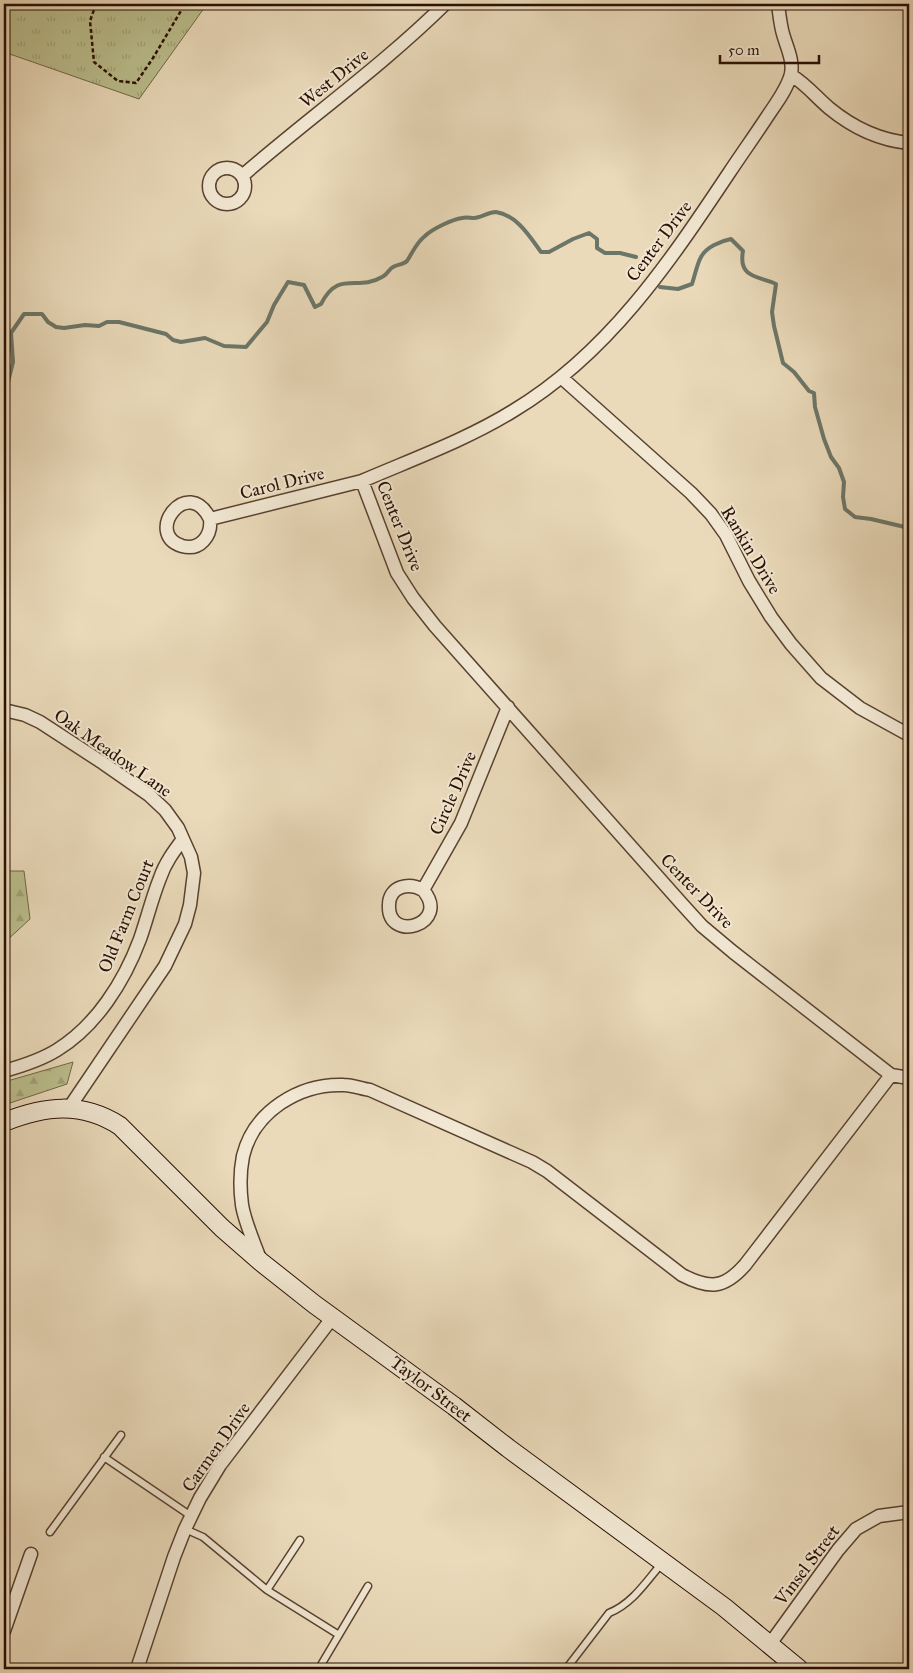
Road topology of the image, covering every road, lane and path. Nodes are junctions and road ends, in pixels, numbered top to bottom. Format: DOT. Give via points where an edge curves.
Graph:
graph roads {
  1 [pos="96,4"];
  2 [pos="185,4"];
  3 [pos="445,4"];
  4 [pos="778,4"];
  5 [pos="790,75"];
  6 [pos="909,143"];
  7 [pos="242,176"];
  8 [pos="562,378"];
  9 [pos="362,481"];
  10 [pos="210,519"];
  11 [pos="508,707"];
  12 [pos="4,710"];
  13 [pos="909,735"];
  14 [pos="183,839"];
  15 [pos="423,890"];
  16 [pos="4,1071"];
  17 [pos="892,1074"];
  18 [pos="909,1078"];
  19 [pos="69,1108"];
  20 [pos="4,1122"];
  21 [pos="261,1262"];
  22 [pos="332,1317"];
  23 [pos="121,1435"];
  24 [pos="104,1457"];
  25 [pos="909,1512"];
  26 [pos="192,1516"];
  27 [pos="185,1529"];
  28 [pos="50,1532"];
  29 [pos="300,1540"];
  30 [pos="31,1554"];
  31 [pos="663,1562"];
  32 [pos="368,1586"];
  33 [pos="267,1590"];
  34 [pos="4,1631"];
  35 [pos="339,1635"];
  36 [pos="770,1644"];
  37 [pos="320,1665"];
  38 [pos="137,1669"];
  39 [pos="566,1669"];
  40 [pos="799,1669"];
  1 -- 2 [label="path" via="90,21 94,62 118,81 136,83"];
  3 -- 7 [label="street, West Drive" via="393,52"];
  4 -- 5 [label="street" via="792,66"];
  5 -- 6 [label="street" via="805,84 848,123 881,138"];
  5 -- 8 [label="street, Center Drive" via="776,103 667,261 619,324"];
  8 -- 9 [label="street, Center Drive" via="494,422"];
  8 -- 13 [label="street, Rankin Drive" via="711,514 771,617 821,678 860,708"];
  9 -- 10 [label="street, Carol Drive"];
  9 -- 11 [label="street, Center Drive" via="394,565 413,598"];
  11 -- 15 [label="street, Circle Drive" via="461,823"];
  11 -- 17 [label="street, Center Drive" via="702,926"];
  12 -- 14 [label="street, Oak Meadow Lane" via="40,722 149,795 174,821"];
  14 -- 16 [label="street, Old Farm Court" via="160,877 139,941 113,993 75,1037 25,1065"];
  14 -- 19 [label="street, Oak Meadow Lane" via="194,873 190,905 176,944 149,992"];
  17 -- 18 [label="street"];
  17 -- 21 [label="street" via="736,1275 710,1285 682,1275 561,1180 532,1162 370,1090 345,1085 314,1088 294,1094 276,1106 262,1120 244,1154 242,1206"];
  19 -- 20 [label="street, Taylor Street" via="43,1110"];
  19 -- 21 [label="street, Taylor Street" via="94,1112 120,1126 222,1228"];
  21 -- 22 [label="street, Taylor Street"];
  22 -- 26 [label="street, Carmen Drive" via="220,1465"];
  22 -- 31 [label="street, Taylor Street"];
  23 -- 24 [label="lane"];
  24 -- 26 [label="lane"];
  24 -- 28 [label="lane"];
  25 -- 36 [label="street, Vinsel Street" via="879,1516 856,1529"];
  26 -- 27 [label="street, Carmen Drive"];
  27 -- 33 [label="lane" via="203,1537"];
  27 -- 38 [label="street, Carmen Drive"];
  29 -- 33 [label="lane"];
  30 -- 34 [label="street"];
  31 -- 36 [label="street, Taylor Street"];
  31 -- 39 [label="lane" via="632,1598 609,1613"];
  32 -- 35 [label="lane"];
  33 -- 35 [label="lane"];
  35 -- 37 [label="lane"];
  36 -- 40 [label="street, Taylor Street"];
}
